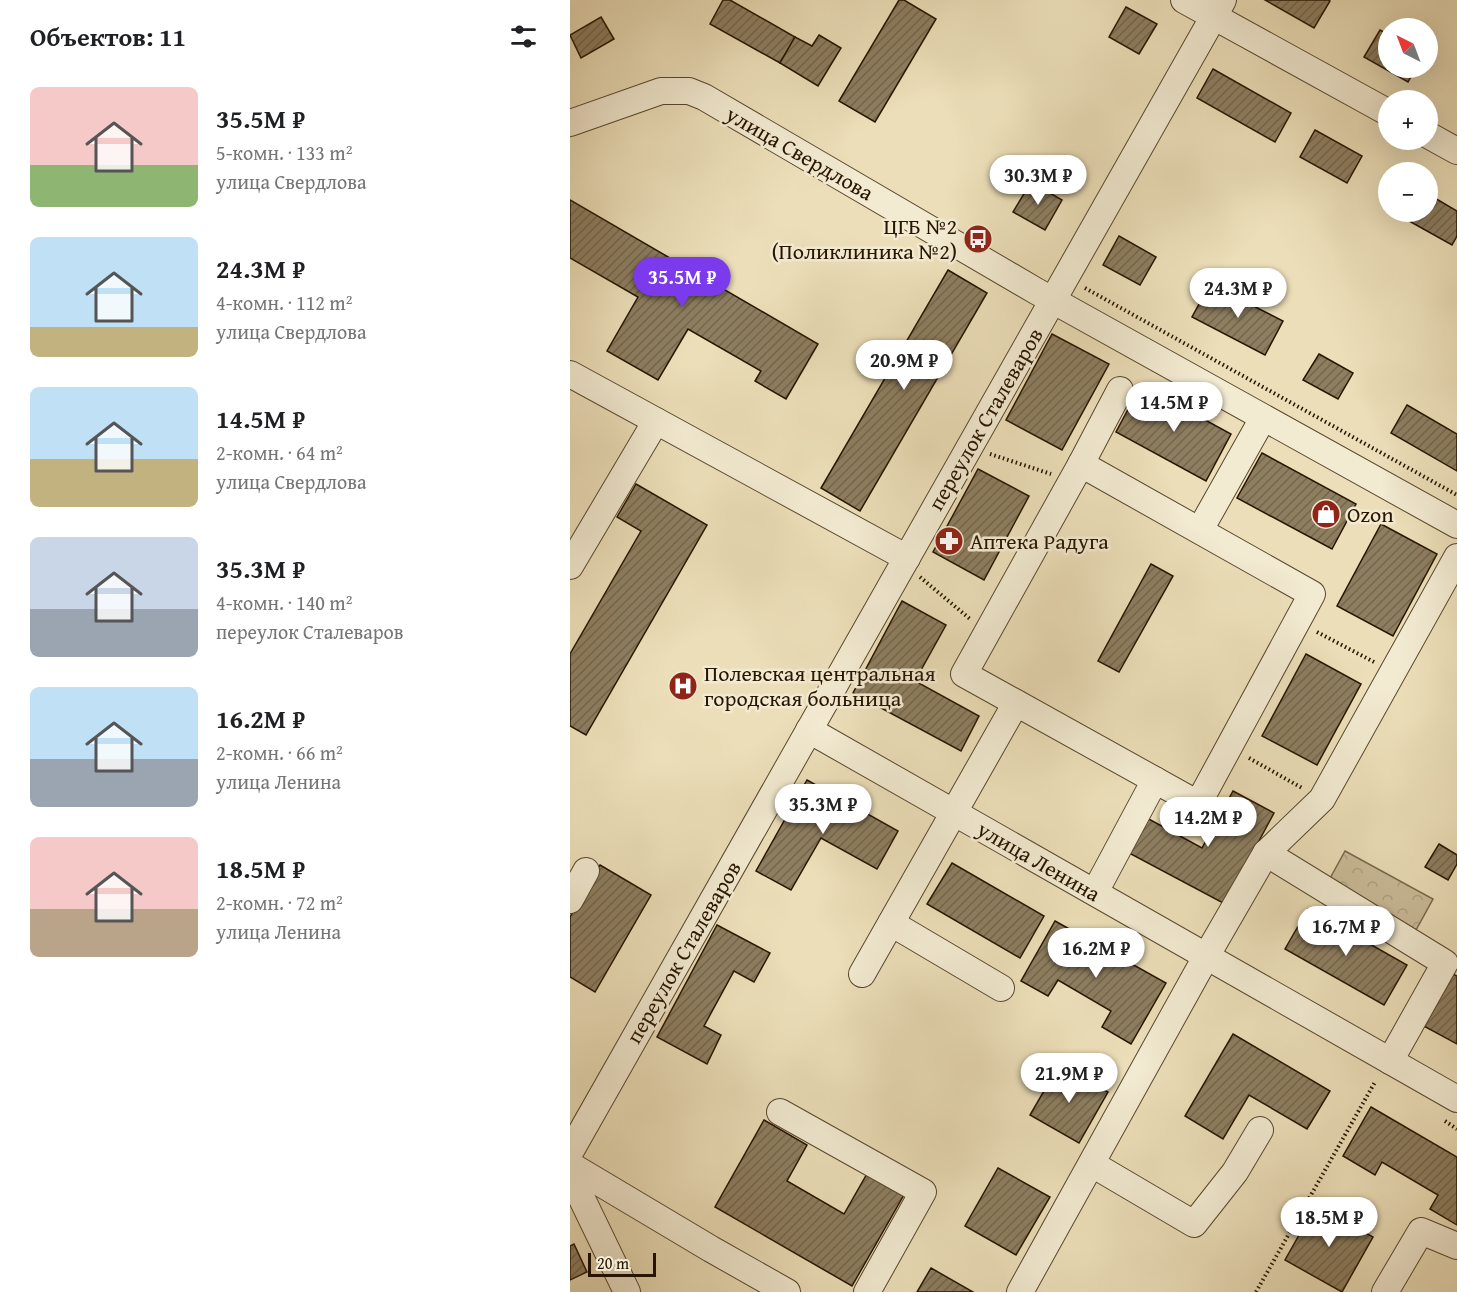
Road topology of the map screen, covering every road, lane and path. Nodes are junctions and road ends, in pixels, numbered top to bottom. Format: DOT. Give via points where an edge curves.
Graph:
graph roads {
  1 [pos="1184,0"];
  2 [pos="1218,9"];
  3 [pos="1378,106"];
  4 [pos="570,123"];
  5 [pos="1438,141"];
  6 [pos="1457,151"];
  7 [pos="1066,277"];
  8 [pos="1053,300"];
  9 [pos="570,374"];
  10 [pos="1120,390"];
  11 [pos="1263,417"];
  12 [pos="656,421"];
  13 [pos="969,448"];
  14 [pos="1076,472"];
  15 [pos="1457,495"];
  16 [pos="1457,525"];
  17 [pos="1200,530"];
  18 [pos="1457,557"];
  19 [pos="905,560"];
  20 [pos="570,566"];
  21 [pos="1298,621"];
  22 [pos="987,634"];
  23 [pos="1393,672"];
  24 [pos="1016,703"];
  25 [pos="809,730"];
  26 [pos="1230,747"];
  27 [pos="1155,780"];
  28 [pos="1322,799"];
  29 [pos="954,813"];
  30 [pos="1266,853"];
  31 [pos="586,871"];
  32 [pos="1095,892"];
  33 [pos="570,900"];
  34 [pos="891,923"];
  35 [pos="1207,955"];
  36 [pos="862,974"];
  37 [pos="1001,988"];
  38 [pos="1390,1061"];
  39 [pos="1375,1082"];
  40 [pos="1457,1099"];
  41 [pos="780,1112"];
  42 [pos="1260,1130"];
  43 [pos="570,1152"];
  44 [pos="1092,1164"];
  45 [pos="570,1165"];
  46 [pos="570,1173"];
  47 [pos="1457,1246"];
  48 [pos="627,1292"];
  49 [pos="787,1292"];
  50 [pos="867,1292"];
  51 [pos="1020,1292"];
  52 [pos="1256,1292"];
  53 [pos="1385,1292"];
  1 -- 2 [label="street"];
  2 -- 3 [label="street"];
  2 -- 7 [label="street, переулок Сталеваров"];
  4 -- 8 [label="street, улица Свердлова" via="661,91 689,91"];
  5 -- 6 [label="street"];
  7 -- 8 [label="street, переулок Сталеваров"];
  7 -- 15 [label="path"];
  8 -- 11 [label="street, улица Свердлова"];
  8 -- 13 [label="street, переулок Сталеваров"];
  9 -- 12 [label="street"];
  10 -- 14 [label="street"];
  11 -- 16 [label="street, улица Свердлова"];
  11 -- 17 [label="street"];
  12 -- 19 [label="street"];
  12 -- 20 [label="street"];
  13 -- 14 [label="path"];
  13 -- 19 [label="street, переулок Сталеваров"];
  14 -- 17 [label="street"];
  14 -- 22 [label="street"];
  17 -- 21 [label="street" via="1312,594"];
  18 -- 23 [label="street"];
  19 -- 22 [label="path"];
  19 -- 25 [label="street, переулок Сталеваров"];
  21 -- 23 [label="path"];
  21 -- 26 [label="street"];
  22 -- 24 [label="street" via="964,674"];
  23 -- 28 [label="street"];
  24 -- 27 [label="street"];
  24 -- 29 [label="street"];
  25 -- 29 [label="street, улица Ленина"];
  25 -- 43 [label="street, переулок Сталеваров"];
  26 -- 27 [label="street" via="1198,804"];
  26 -- 28 [label="path"];
  27 -- 32 [label="street"];
  28 -- 30 [label="street"];
  29 -- 32 [label="street, улица Ленина"];
  29 -- 34 [label="street"];
  30 -- 35 [label="street"];
  30 -- 38 [label="street" via="1445,963"];
  31 -- 33 [label="street"];
  32 -- 35 [label="street, улица Ленина"];
  34 -- 36 [label="street"];
  34 -- 37 [label="street"];
  35 -- 38 [label="street, улица Ленина"];
  35 -- 44 [label="street"];
  38 -- 40 [label="street, улица Ленина"];
  39 -- 52 [label="path"];
  41 -- 50 [label="street" via="923,1192"];
  42 -- 44 [label="street" via="1194,1224"];
  44 -- 51 [label="street"];
  45 -- 49 [label="street"];
  46 -- 48 [label="street"];
  47 -- 53 [label="street" via="1421,1231"];
}
